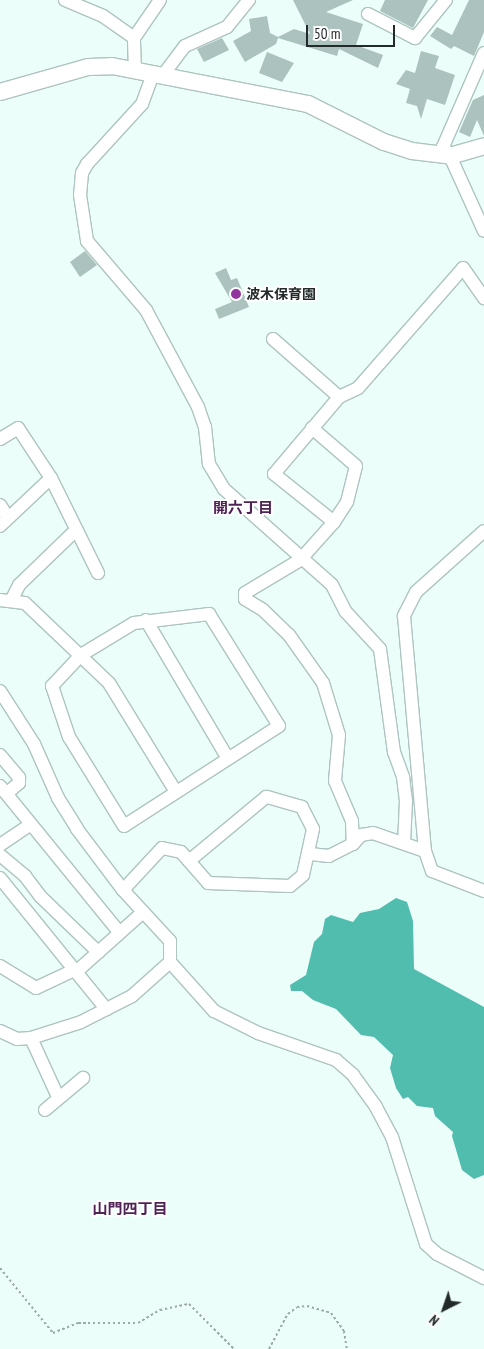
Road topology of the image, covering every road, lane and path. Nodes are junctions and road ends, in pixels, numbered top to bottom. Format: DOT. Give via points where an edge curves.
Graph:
graph roads {
  1 [pos="65,0"];
  2 [pos="160,0"];
  3 [pos="249,0"];
  4 [pos="446,0"];
  5 [pos="368,14"];
  6 [pos="134,38"];
  7 [pos="484,53"];
  8 [pos="134,70"];
  9 [pos="158,75"];
  10 [pos="0,92"];
  11 [pos="484,146"];
  12 [pos="450,156"];
  13 [pos="484,230"];
  14 [pos="484,298"];
  15 [pos="273,340"];
  16 [pos="339,396"];
  17 [pos="312,428"];
  18 [pos="0,439"];
  19 [pos="51,478"];
  20 [pos="0,505"];
  21 [pos="4,522"];
  22 [pos="334,522"];
  23 [pos="76,530"];
  24 [pos="484,531"];
  25 [pos="300,560"];
  26 [pos="98,573"];
  27 [pos="6,599"];
  28 [pos="146,620"];
  29 [pos="80,655"];
  30 [pos="0,691"];
  31 [pos="0,755"];
  32 [pos="227,756"];
  33 [pos="3,790"];
  34 [pos="176,792"];
  35 [pos="30,825"];
  36 [pos="404,843"];
  37 [pos="353,844"];
  38 [pos="0,845"];
  39 [pos="425,851"];
  40 [pos="310,854"];
  41 [pos="0,855"];
  42 [pos="188,861"];
  43 [pos="0,878"];
  44 [pos="123,890"];
  45 [pos="484,891"];
  46 [pos="142,912"];
  47 [pos="119,932"];
  48 [pos="98,952"];
  49 [pos="170,962"];
  50 [pos="0,966"];
  51 [pos="75,971"];
  52 [pos="106,1010"];
  53 [pos="0,1031"];
  54 [pos="31,1038"];
  55 [pos="83,1078"];
  56 [pos="58,1097"];
  57 [pos="45,1110"];
  58 [pos="0,1268"];
  59 [pos="484,1278"];
  60 [pos="234,1349"];
  61 [pos="269,1349"];
  62 [pos="347,1349"];
  1 -- 6 [label="street" via="103,16"];
  2 -- 6 [label="street"];
  3 -- 9 [label="street" via="227,28 184,46"];
  4 -- 5 [label="street" via="415,38"];
  6 -- 8 [label="street"];
  7 -- 12 [label="street" via="443,147"];
  8 -- 9 [label="street"];
  8 -- 10 [label="street" via="88,67"];
  9 -- 12 [label="street" via="293,100 336,116 384,142 412,151"];
  9 -- 25 [label="street" via="142,104 82,173 80,195 87,242 146,310 198,408 214,475 224,489"];
  11 -- 12 [label="street"];
  12 -- 13 [label="street"];
  14 -- 16 [label="street" via="463,268 358,388"];
  15 -- 16 [label="street"];
  16 -- 17 [label="street"];
  17 -- 22 [label="street" via="356,466 347,502"];
  17 -- 22 [label="street" via="274,474"];
  18 -- 19 [label="street" via="18,428"];
  19 -- 21 [label="street"];
  19 -- 23 [label="street"];
  20 -- 21 [label="street"];
  22 -- 25 [label="street"];
  23 -- 26 [label="street"];
  23 -- 27 [label="street"];
  24 -- 39 [label="street" via="416,592 404,616"];
  25 -- 36 [label="street" via="332,585 346,612 380,649 394,752 403,777 406,801"];
  25 -- 37 [label="street" via="245,593 245,599 263,610 289,635 323,683 339,735 334,781 352,821"];
  27 -- 29 [label="street" via="29,606"];
  28 -- 29 [label="street" via="134,623"];
  28 -- 32 [label="street"];
  28 -- 32 [label="street" via="209,614 279,726"];
  29 -- 34 [label="street" via="109,683"];
  29 -- 34 [label="street" via="52,686 69,737 124,826"];
  30 -- 44 [label="street" via="34,744 58,798 77,829"];
  31 -- 33 [label="street" via="19,778 19,782"];
  32 -- 34 [label="street"];
  33 -- 35 [label="street"];
  35 -- 38 [label="street"];
  35 -- 47 [label="street"];
  36 -- 37 [label="street" via="373,833 361,835"];
  36 -- 39 [label="street"];
  37 -- 40 [label="street" via="329,856"];
  39 -- 45 [label="street" via="432,871"];
  40 -- 42 [label="street" via="304,875 290,886 208,883"];
  40 -- 42 [label="street" via="313,829 302,806 266,798"];
  41 -- 48 [label="street" via="25,876 40,896"];
  42 -- 44 [label="street" via="181,852 162,848"];
  43 -- 51 [label="street"];
  44 -- 46 [label="street"];
  46 -- 47 [label="street"];
  46 -- 49 [label="street" via="170,941"];
  47 -- 48 [label="street"];
  48 -- 51 [label="street"];
  49 -- 52 [label="street" via="132,996"];
  49 -- 59 [label="street" via="214,1011 258,1033 336,1060 353,1075 392,1137 426,1244 437,1254"];
  50 -- 51 [label="street" via="36,988"];
  51 -- 52 [label="street"];
  52 -- 54 [label="street"];
  53 -- 54 [label="street" via="17,1039"];
  54 -- 56 [label="street"];
  55 -- 56 [label="street"];
  56 -- 57 [label="street"];
  58 -- 60 [label="path" via="53,1333 78,1323 138,1322 160,1310 188,1304"];
  61 -- 62 [label="path" via="288,1314 297,1307 307,1306 331,1313 344,1331"];
}
